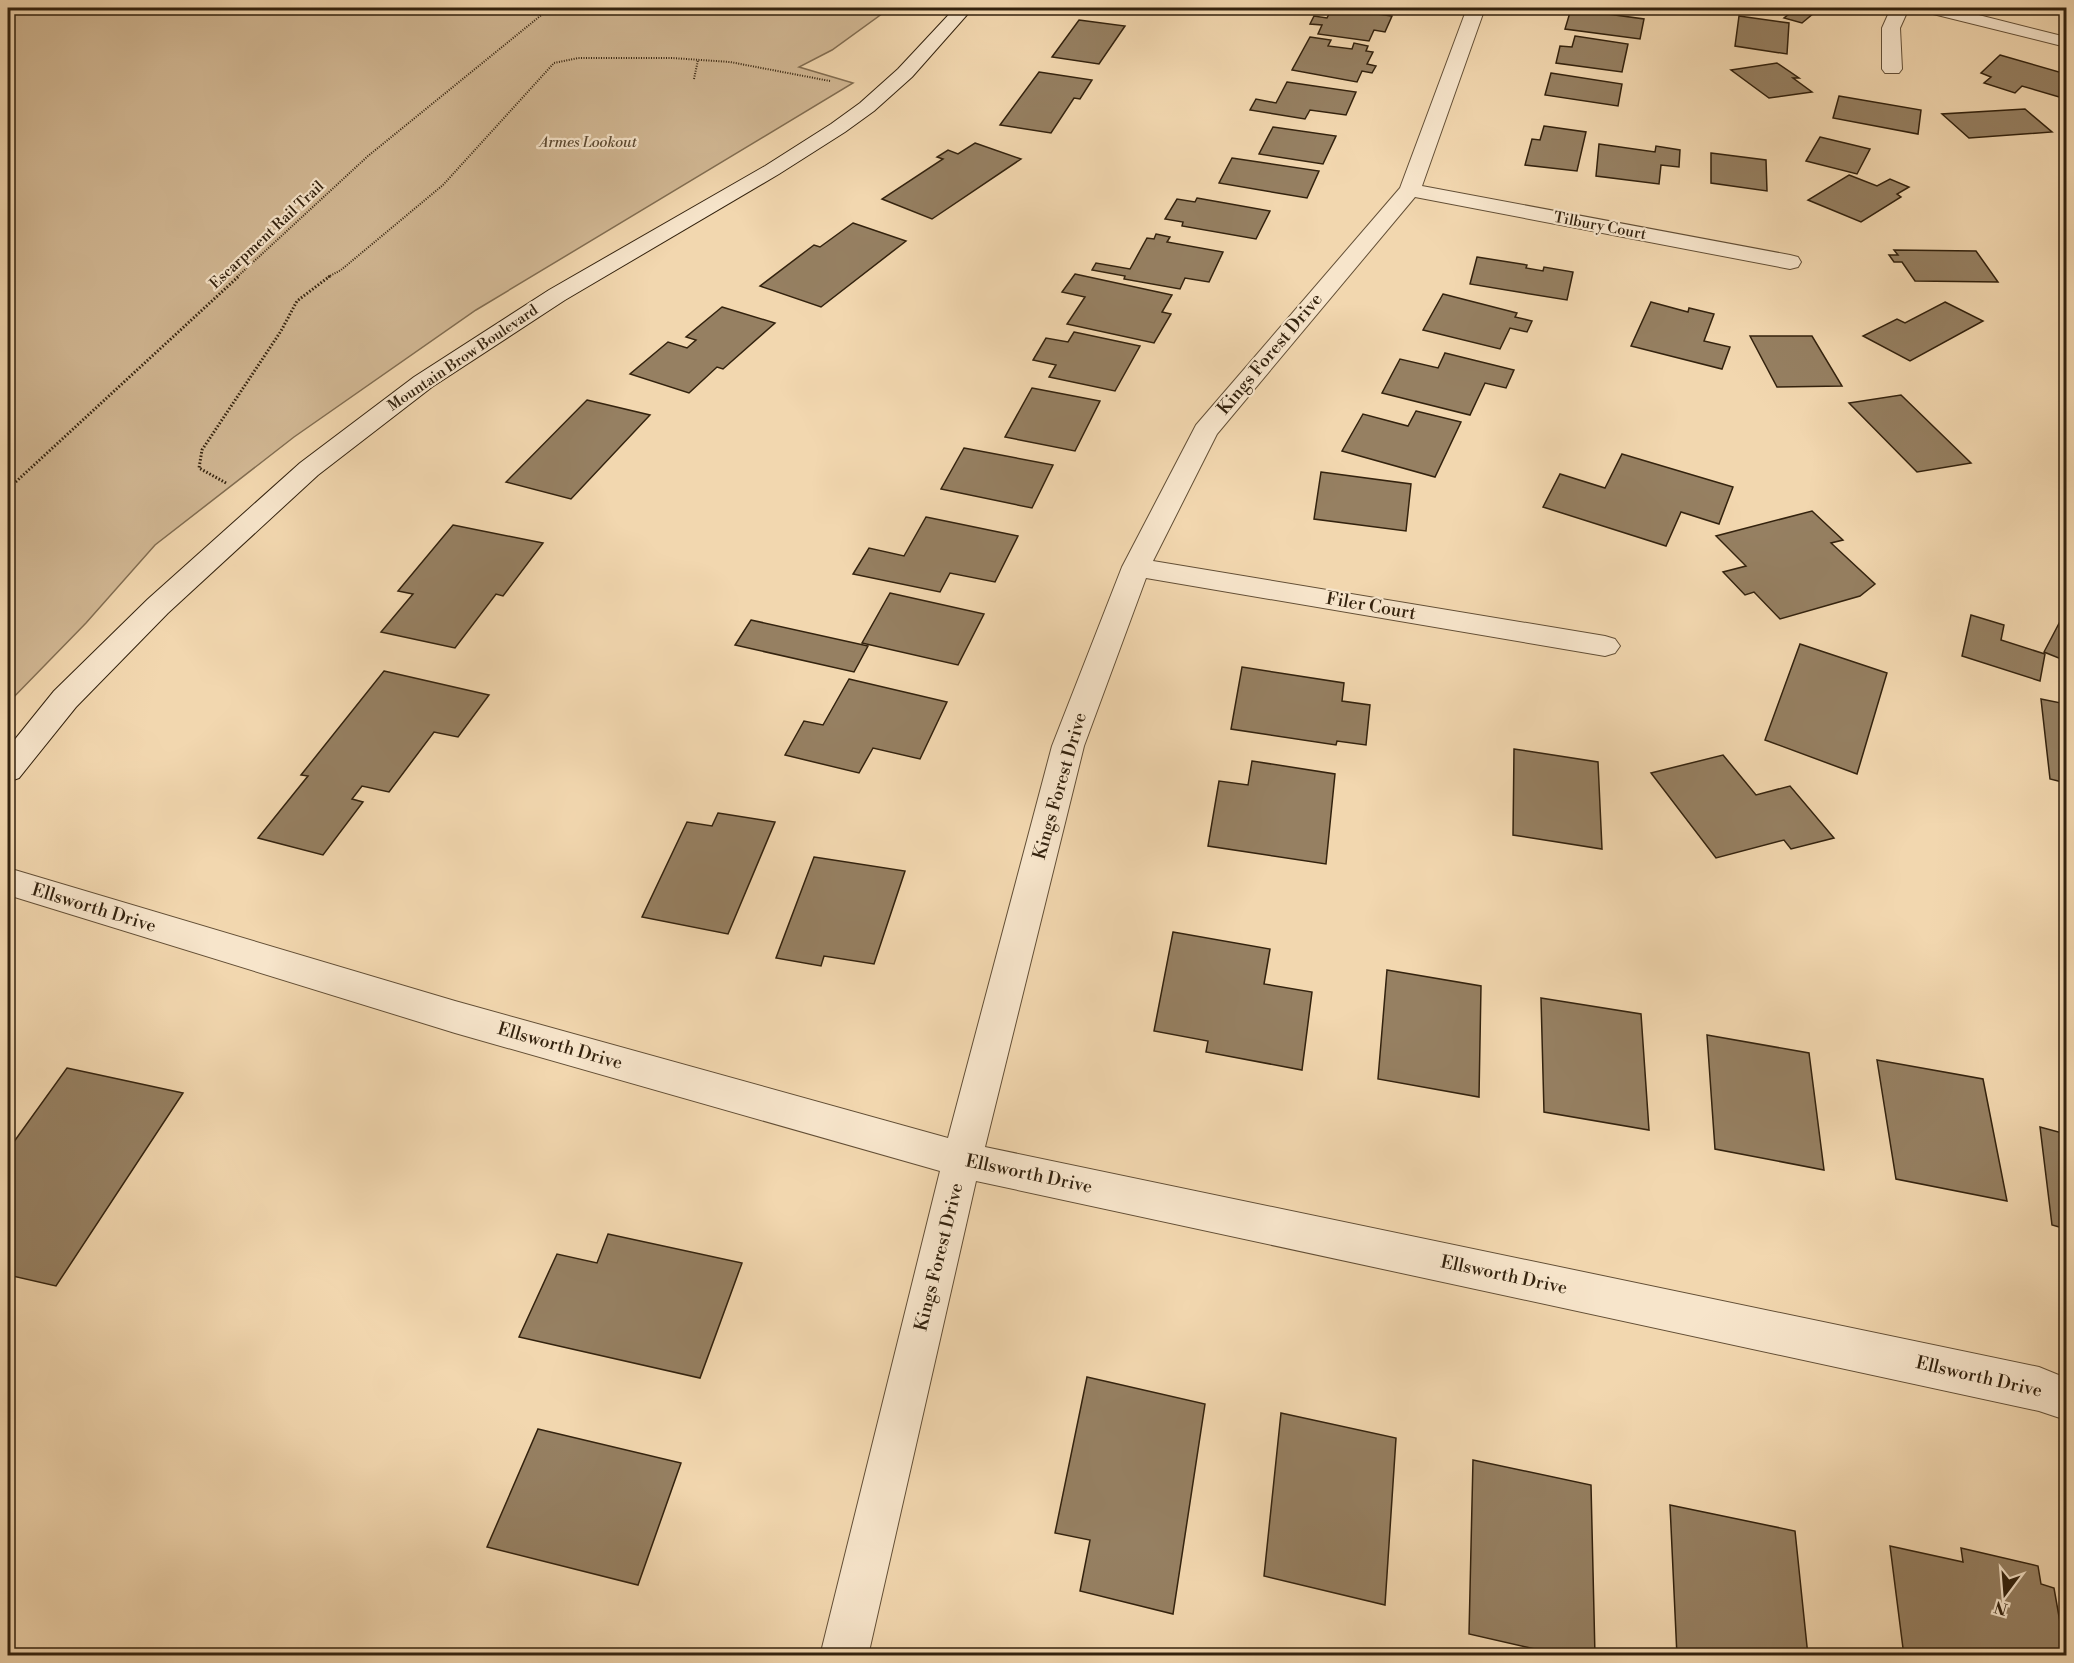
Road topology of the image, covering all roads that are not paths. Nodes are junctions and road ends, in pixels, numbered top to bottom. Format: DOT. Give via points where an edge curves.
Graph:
graph roads {
  1 [pos="964,8"];
  2 [pos="1476,8"];
  3 [pos="1900,8"];
  4 [pos="1931,8"];
  5 [pos="2067,42"];
  6 [pos="1892,69"];
  7 [pos="1410,190"];
  8 [pos="1790,262"];
  9 [pos="1136,567"];
  10 [pos="1605,645"];
  11 [pos="8,770"];
  12 [pos="8,881"];
  13 [pos="962,1159"];
  14 [pos="2067,1399"];
  15 [pos="844,1656"];
  1 -- 11 [label="street, Mountain Brow Boulevard" via="905,73 838,128 557,295 423,382 309,469 158,606 74,690"];
  2 -- 7 [label="street, Kings Forest Drive"];
  3 -- 6 [label="street" via="1891,28"];
  4 -- 5 [label="street"];
  7 -- 8 [label="street, Tilbury Court"];
  7 -- 9 [label="street, Kings Forest Drive" via="1205,431"];
  9 -- 10 [label="street, Filer Court"];
  9 -- 13 [label="street, Kings Forest Drive" via="1068,746"];
  12 -- 13 [label="street, Ellsworth Drive" via="455,1017"];
  13 -- 14 [label="street, Ellsworth Drive" via="2015,1384"];
  13 -- 15 [label="street, Kings Forest Drive"];
}
